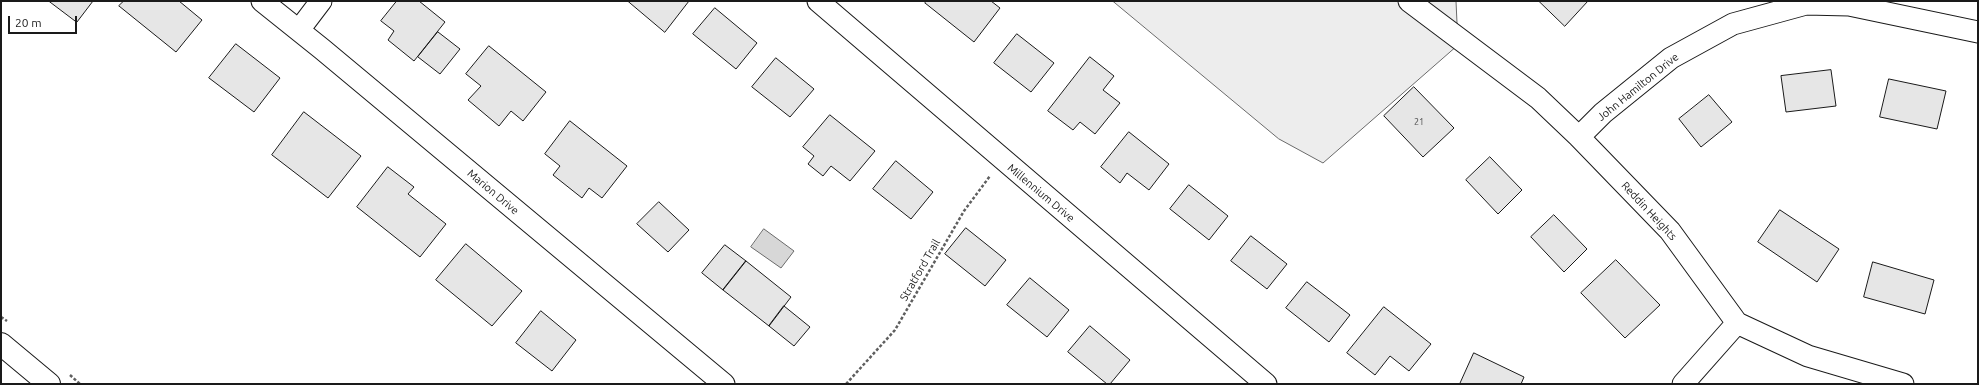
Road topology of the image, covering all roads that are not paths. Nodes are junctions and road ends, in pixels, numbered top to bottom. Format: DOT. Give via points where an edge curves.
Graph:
graph roads {
  1 [pos="262,1"];
  2 [pos="320,1"];
  3 [pos="818,1"];
  4 [pos="1409,1"];
  5 [pos="299,30"];
  6 [pos="1978,32"];
  7 [pos="1579,137"];
  8 [pos="1737,323"];
  9 [pos="2,347"];
  10 [pos="49,384"];
  11 [pos="724,384"];
  12 [pos="1266,384"];
  13 [pos="1683,384"];
  14 [pos="1903,384"];
  1 -- 5 [label="street, Marion Drive"];
  2 -- 5 [label="street"];
  3 -- 12 [label="street, Millennium Drive"];
  4 -- 7 [label="street, Reddin Heights" via="1538,98"];
  5 -- 11 [label="street, Marion Drive"];
  6 -- 7 [label="street, John Hamilton Drive" via="1849,5 1806,4 1733,24 1671,58 1603,113"];
  7 -- 8 [label="street, Reddin Heights" via="1670,231"];
  8 -- 13 [label="street"];
  8 -- 14 [label="street, Reddin Heights" via="1808,356"];
  9 -- 10 [label="street"];
}
